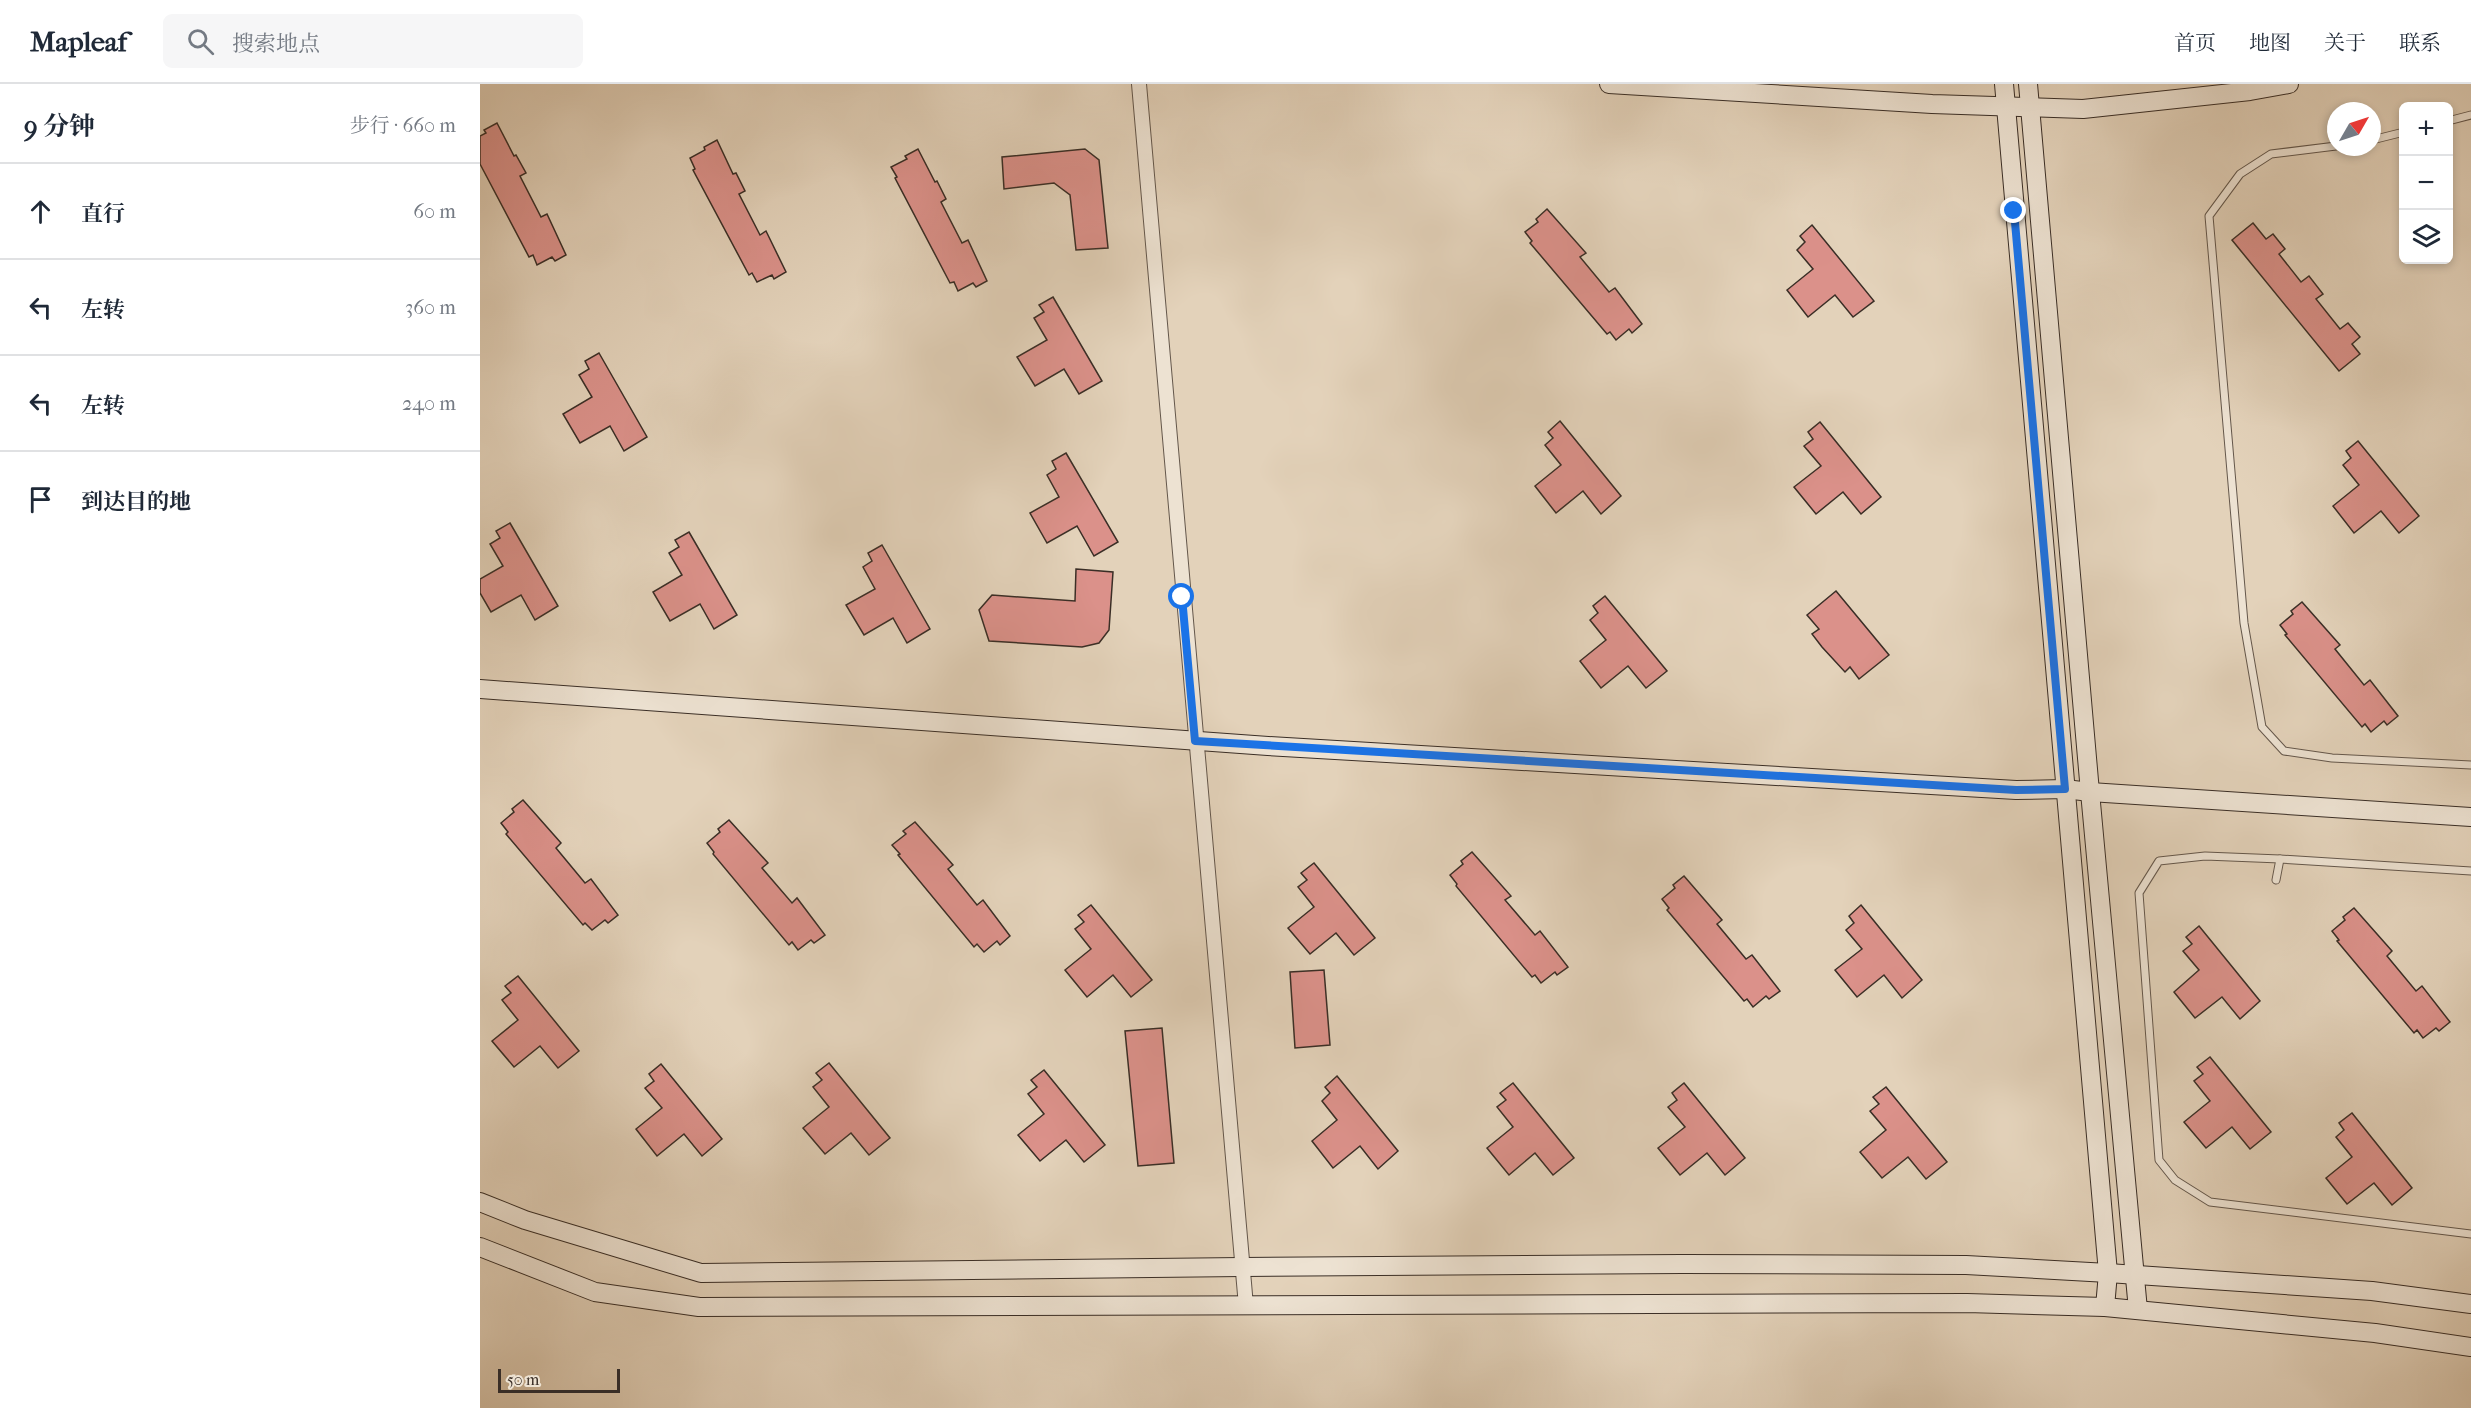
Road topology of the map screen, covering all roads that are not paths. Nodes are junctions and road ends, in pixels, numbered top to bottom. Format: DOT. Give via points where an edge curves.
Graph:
graph roads {
  1 [pos="1139,84"];
  2 [pos="1609,84"];
  3 [pos="2004,84"];
  4 [pos="2028,84"];
  5 [pos="2289,84"];
  6 [pos="2006,106"];
  7 [pos="2030,107"];
  8 [pos="2471,116"];
  9 [pos="2453,120"];
  10 [pos="2399,133"];
  11 [pos="2381,138"];
  12 [pos="2327,147"];
  13 [pos="480,689"];
  14 [pos="1195,741"];
  15 [pos="2471,765"];
  16 [pos="2065,789"];
  17 [pos="2090,792"];
  18 [pos="2471,817"];
  19 [pos="2280,859"];
  20 [pos="2471,871"];
  21 [pos="2276,880"];
  22 [pos="480,1202"];
  23 [pos="2471,1234"];
  24 [pos="480,1247"];
  25 [pos="1242,1267"];
  26 [pos="2108,1273"];
  27 [pos="2136,1274"];
  28 [pos="2471,1304"];
  29 [pos="1246,1306"];
  30 [pos="2105,1307"];
  31 [pos="2138,1310"];
  32 [pos="2471,1347"];
  1 -- 14 [label="street"];
  2 -- 6 [label="street"];
  3 -- 6 [label="street"];
  4 -- 7 [label="street"];
  5 -- 7 [label="street" via="2083,109"];
  6 -- 7 [label="street"];
  6 -- 16 [label="street"];
  7 -- 17 [label="street"];
  8 -- 9 [label="lane"];
  10 -- 11 [label="lane"];
  12 -- 15 [label="lane" via="2271,154 2240,174 2209,216 2244,623 2262,727 2284,751 2332,758"];
  13 -- 14 [label="street"];
  14 -- 16 [label="street" via="2016,790"];
  14 -- 25 [label="street"];
  16 -- 17 [label="street"];
  16 -- 26 [label="street"];
  17 -- 18 [label="street"];
  17 -- 27 [label="street"];
  19 -- 20 [label="lane"];
  19 -- 21 [label="lane"];
  19 -- 23 [label="lane" via="2205,856 2159,861 2139,893 2159,1160 2175,1180 2210,1202"];
  22 -- 25 [label="street" via="525,1220 701,1273"];
  24 -- 29 [label="street" via="595,1292 699,1307"];
  25 -- 26 [label="street" via="1966,1265"];
  25 -- 29 [label="street"];
  26 -- 27 [label="street"];
  26 -- 30 [label="street"];
  27 -- 28 [label="street" via="2372,1291"];
  27 -- 31 [label="street"];
  29 -- 30 [label="street" via="1967,1303"];
  30 -- 31 [label="street"];
  31 -- 32 [label="street" via="2375,1333"];
}
